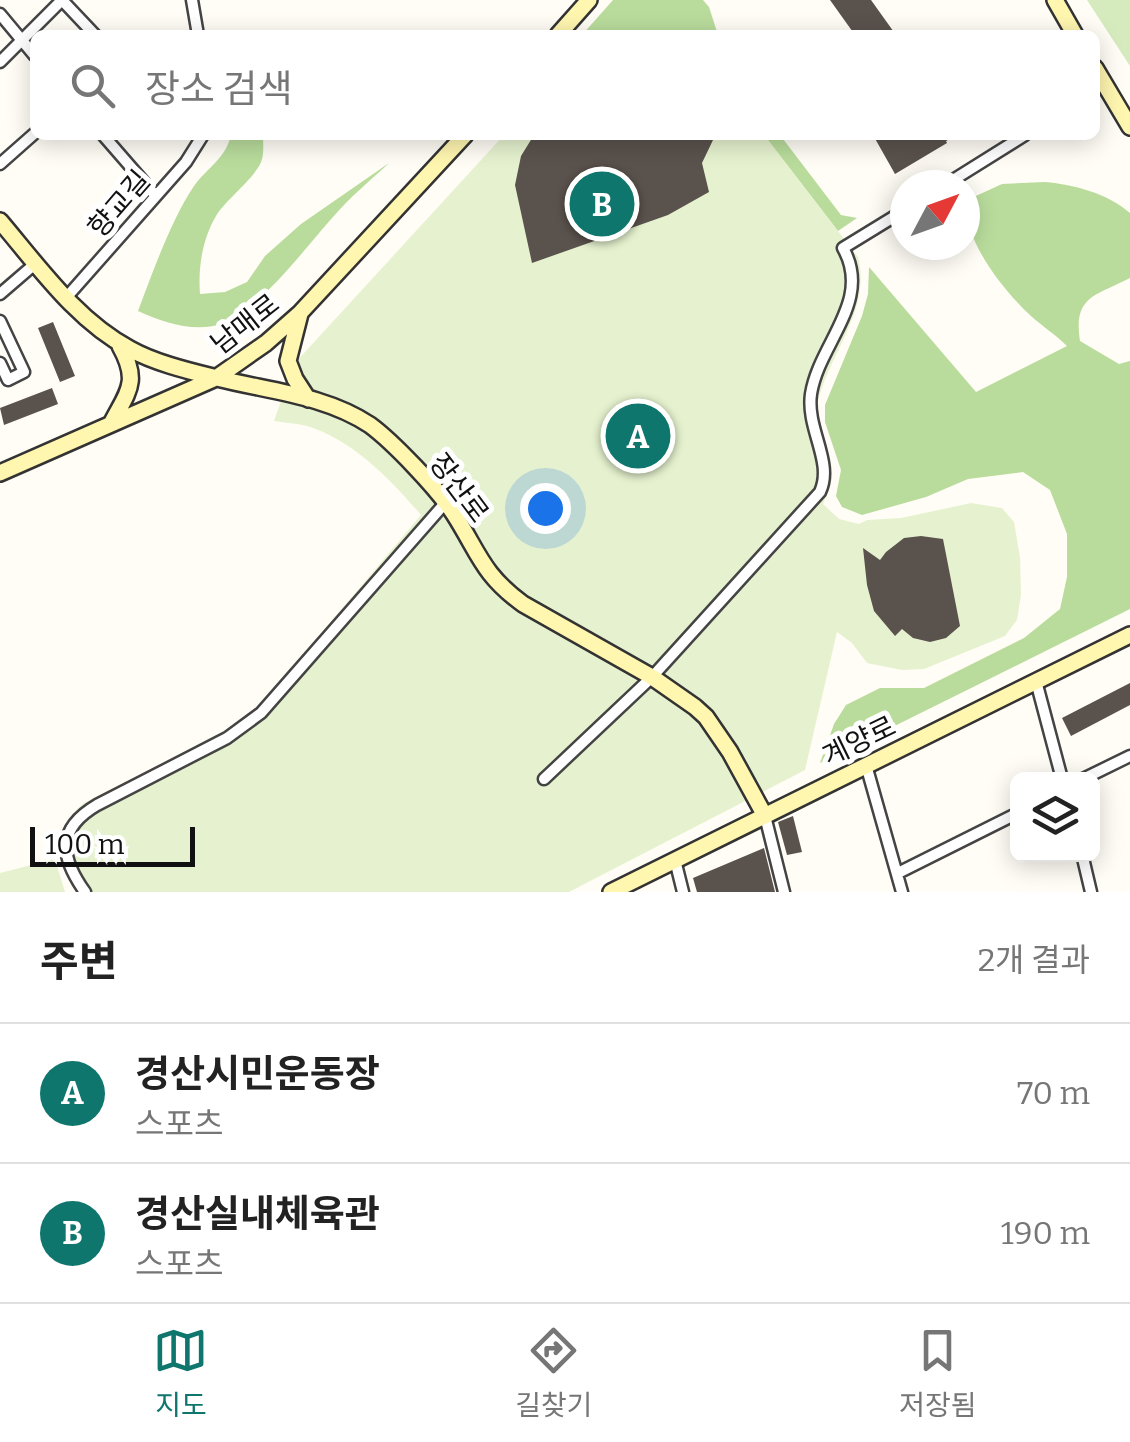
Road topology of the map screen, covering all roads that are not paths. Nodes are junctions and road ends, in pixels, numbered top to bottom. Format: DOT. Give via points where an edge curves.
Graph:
graph roads {
  1 [pos="62,0"];
  2 [pos="192,0"];
  3 [pos="590,0"];
  4 [pos="1055,0"];
  5 [pos="0,14"];
  6 [pos="32,30"];
  7 [pos="89,30"];
  8 [pos="197,30"];
  9 [pos="563,30"];
  10 [pos="1072,30"];
  11 [pos="30,32"];
  12 [pos="22,40"];
  13 [pos="30,50"];
  14 [pos="0,62"];
  15 [pos="1100,88"];
  16 [pos="1130,127"];
  17 [pos="30,137"];
  18 [pos="107,140"];
  19 [pos="200,140"];
  20 [pos="460,140"];
  21 [pos="1017,140"];
  22 [pos="0,164"];
  23 [pos="969,170"];
  24 [pos="156,196"];
  25 [pos="890,219"];
  26 [pos="0,221"];
  27 [pos="36,263"];
  28 [pos="0,294"];
  29 [pos="66,299"];
  30 [pos="300,313"];
  31 [pos="0,321"];
  32 [pos="118,342"];
  33 [pos="0,363"];
  34 [pos="216,378"];
  35 [pos="308,399"];
  36 [pos="110,424"];
  37 [pos="0,473"];
  38 [pos="446,502"];
  39 [pos="1130,635"];
  40 [pos="652,677"];
  41 [pos="1036,681"];
  42 [pos="1130,756"];
  43 [pos="866,766"];
  44 [pos="1060,772"];
  45 [pos="1099,772"];
  46 [pos="544,779"];
  47 [pos="765,816"];
  48 [pos="1010,816"];
  49 [pos="675,860"];
  50 [pos="1084,862"];
  51 [pos="898,873"];
  52 [pos="85,892"];
  53 [pos="610,892"];
  54 [pos="683,892"];
  55 [pos="784,892"];
  56 [pos="902,892"];
  57 [pos="1091,892"];
  1 -- 6 [label="street"];
  1 -- 7 [label="street"];
  2 -- 8 [label="street"];
  3 -- 9 [label="street"];
  4 -- 10 [label="street"];
  5 -- 12 [label="street"];
  11 -- 12 [label="street"];
  12 -- 13 [label="street"];
  12 -- 14 [label="street"];
  15 -- 16 [label="street"];
  17 -- 22 [label="street"];
  18 -- 24 [label="street"];
  19 -- 24 [label="street, 향교길"];
  20 -- 30 [label="street, 남매로"];
  21 -- 23 [label="street"];
  24 -- 29 [label="street, 향교길"];
  25 -- 40 [label="street" via="843,248 852,265 851,295 810,403 826,472 820,492"];
  26 -- 27 [label="street, 장산로"];
  27 -- 28 [label="street"];
  27 -- 29 [label="street, 장산로"];
  29 -- 32 [label="street, 장산로"];
  30 -- 34 [label="street, 남매로"];
  30 -- 35 [label="street" via="288,361"];
  31 -- 33 [label="street" via="24,372 8,380"];
  32 -- 34 [label="street, 장산로"];
  32 -- 36 [label="street" via="131,386"];
  34 -- 35 [label="street, 장산로"];
  34 -- 36 [label="street, 남매로"];
  35 -- 38 [label="street, 장산로" via="380,432"];
  36 -- 37 [label="street, 남매로"];
  38 -- 40 [label="street, 장산로" via="486,570 510,594"];
  38 -- 52 [label="street" via="261,714 80,816 66,845"];
  39 -- 41 [label="street, 계양로"];
  40 -- 46 [label="street"];
  40 -- 47 [label="street, 장산로" via="706,718"];
  41 -- 43 [label="street, 계양로"];
  41 -- 44 [label="street"];
  42 -- 45 [label="street"];
  43 -- 47 [label="street, 계양로"];
  43 -- 51 [label="street"];
  47 -- 49 [label="street, 계양로"];
  47 -- 55 [label="street, 장산로"];
  48 -- 51 [label="street"];
  49 -- 53 [label="street, 계양로"];
  49 -- 54 [label="street"];
  50 -- 57 [label="street"];
  51 -- 56 [label="street"];
}
